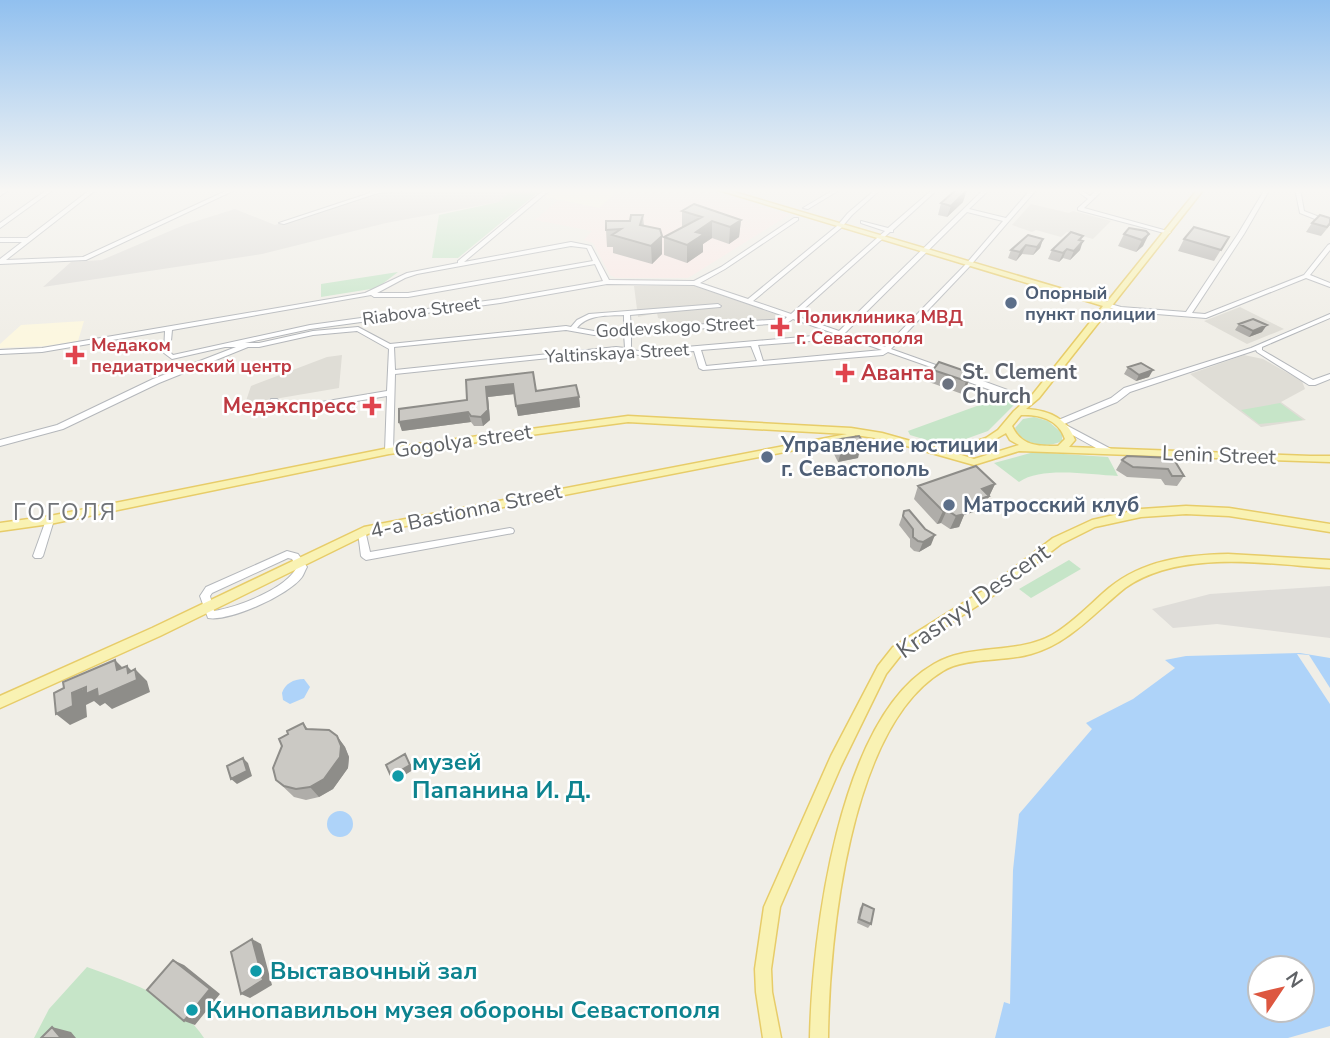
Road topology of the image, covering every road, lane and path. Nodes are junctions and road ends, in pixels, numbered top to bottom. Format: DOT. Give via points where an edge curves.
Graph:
graph roads {
  1 [pos="32,237"];
  2 [pos="130,237"];
  3 [pos="491,237"];
  4 [pos="769,237"];
  5 [pos="827,237"];
  6 [pos="878,237"];
  7 [pos="939,237"];
  8 [pos="992,237"];
  9 [pos="1164,237"];
  10 [pos="1236,237"];
  11 [pos="883,239"];
  12 [pos="0,240"];
  13 [pos="29,240"];
  14 [pos="1330,246"];
  15 [pos="925,251"];
  16 [pos="465,259"];
  17 [pos="0,262"];
  18 [pos="474,262"];
  19 [pos="597,262"];
  20 [pos="969,264"];
  21 [pos="452,266"];
  22 [pos="1306,276"];
  23 [pos="607,282"];
  24 [pos="695,283"];
  25 [pos="1330,285"];
  26 [pos="366,295"];
  27 [pos="748,302"];
  28 [pos="718,306"];
  29 [pos="1107,306"];
  30 [pos="627,312"];
  31 [pos="1189,312"];
  32 [pos="1330,316"];
  33 [pos="794,318"];
  34 [pos="169,328"];
  35 [pos="573,328"];
  36 [pos="629,331"];
  37 [pos="843,334"];
  38 [pos="235,343"];
  39 [pos="250,344"];
  40 [pos="754,344"];
  41 [pos="388,346"];
  42 [pos="1259,346"];
  43 [pos="697,348"];
  44 [pos="628,350"];
  45 [pos="887,350"];
  46 [pos="0,352"];
  47 [pos="761,364"];
  48 [pos="392,372"];
  49 [pos="1330,376"];
  50 [pos="391,393"];
  51 [pos="1032,398"];
  52 [pos="275,401"];
  53 [pos="1017,413"];
  54 [pos="1058,422"];
  55 [pos="1007,425"];
  56 [pos="881,436"];
  57 [pos="0,443"];
  58 [pos="1033,448"];
  59 [pos="1061,449"];
  60 [pos="388,451"];
  61 [pos="929,451"];
  62 [pos="1108,451"];
  63 [pos="1330,459"];
  64 [pos="50,520"];
  65 [pos="0,527"];
  66 [pos="1330,528"];
  67 [pos="510,531"];
  68 [pos="362,532"];
  69 [pos="38,556"];
  70 [pos="1330,564"];
  71 [pos="0,702"];
  72 [pos="772,1038"];
  73 [pos="819,1038"];
  1 -- 13 [label="street"];
  2 -- 17 [label="street" via="84,259"];
  3 -- 16 [label="street"];
  4 -- 24 [label="street"];
  5 -- 27 [label="street"];
  6 -- 11 [label="main road"];
  7 -- 15 [label="street"];
  8 -- 20 [label="street"];
  9 -- 29 [label="main road"];
  10 -- 31 [label="street"];
  11 -- 15 [label="main road"];
  11 -- 33 [label="street"];
  12 -- 13 [label="street"];
  13 -- 17 [label="street"];
  14 -- 22 [label="street"];
  15 -- 20 [label="main road"];
  15 -- 37 [label="street"];
  16 -- 18 [label="street"];
  16 -- 21 [label="street"];
  18 -- 19 [label="street" via="580,243 589,247"];
  18 -- 21 [label="street"];
  19 -- 23 [label="street"];
  19 -- 26 [label="street" via="408,295"];
  20 -- 29 [label="main road"];
  20 -- 45 [label="street"];
  21 -- 26 [label="street" via="405,275 388,288"];
  22 -- 25 [label="street"];
  22 -- 31 [label="street" via="1206,316"];
  23 -- 24 [label="street, Riabova Street"];
  23 -- 38 [label="street, Riabova Street" via="320,325"];
  24 -- 27 [label="street"];
  26 -- 34 [label="street"];
  27 -- 33 [label="street"];
  28 -- 30 [label="street"];
  29 -- 31 [label="street"];
  29 -- 51 [label="main road"];
  30 -- 35 [label="street" via="589,316"];
  30 -- 36 [label="street"];
  32 -- 42 [label="street"];
  33 -- 36 [label="street, Godlevskogo Street"];
  33 -- 37 [label="street"];
  34 -- 38 [label="street, Riabova Street" via="168,355"];
  34 -- 46 [label="street" via="42,350"];
  35 -- 36 [label="street, Godlevskogo Street" via="594,333"];
  35 -- 41 [label="street, Godlevskogo Street"];
  36 -- 44 [label="street"];
  37 -- 40 [label="street, Yaltinskaya Street" via="831,339"];
  37 -- 45 [label="street"];
  38 -- 39 [label="street, Riabova Street"];
  39 -- 41 [label="street, Riabova Street" via="358,329"];
  39 -- 57 [label="street" via="60,426"];
  40 -- 43 [label="street, Yaltinskaya Street"];
  40 -- 47 [label="street"];
  41 -- 48 [label="street"];
  42 -- 49 [label="street" via="1259,351 1312,383"];
  42 -- 54 [label="street" via="1127,390 1114,400"];
  43 -- 44 [label="street, Yaltinskaya Street"];
  43 -- 47 [label="street" via="703,368"];
  44 -- 48 [label="street, Yaltinskaya Street"];
  45 -- 47 [label="street" via="880,355"];
  45 -- 51 [label="street"];
  48 -- 50 [label="street"];
  50 -- 52 [label="street" via="284,411"];
  50 -- 60 [label="street"];
  51 -- 53 [label="main road"];
  51 -- 54 [label="main road"];
  53 -- 54 [label="main road" via="1033,412"];
  53 -- 55 [label="main road"];
  54 -- 59 [label="main road" via="1070,440"];
  54 -- 62 [label="street"];
  55 -- 58 [label="main road" via="1013,438"];
  55 -- 61 [label="main road" via="1000,434 960,450"];
  56 -- 60 [label="main road, Gogolya street" via="628,419"];
  56 -- 61 [label="main road, Gogolya street"];
  56 -- 68 [label="main road, 4-a Bastionna Street" via="808,442"];
  58 -- 59 [label="main road, Lenin Street"];
  58 -- 61 [label="main road, Gogolya street" via="1019,447 974,462"];
  59 -- 62 [label="main road, Lenin Street"];
  60 -- 64 [label="main road, Gogolya street"];
  62 -- 63 [label="main road, Lenin Street"];
  64 -- 65 [label="main road, Gogolya street"];
  64 -- 69 [label="street"];
  66 -- 72 [label="main road, Krasnyy Descent" via="1186,510 1141,513 1091,524 1057,541 993,590 897,651 882,670 836,761 772,908 764,969"];
  67 -- 68 [label="street" via="366,556"];
  68 -- 71 [label="main road, 4-a Bastionna Street"];
  70 -- 73 [label="main road" via="1241,559 1155,566 1129,580 1057,639 1038,647 940,666 903,695 871,755 845,831 829,912 818,1002"];
}
